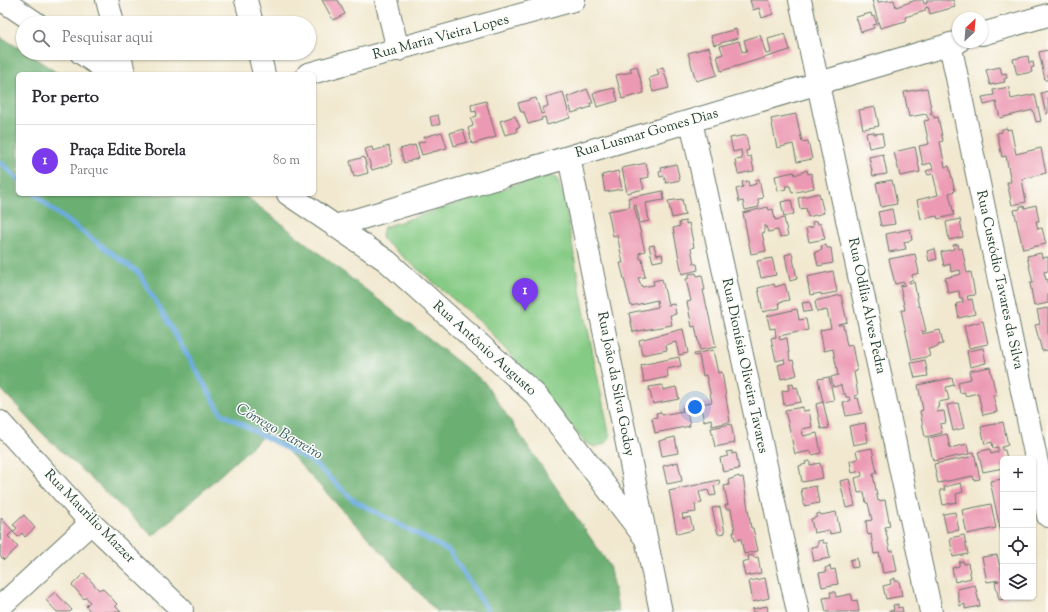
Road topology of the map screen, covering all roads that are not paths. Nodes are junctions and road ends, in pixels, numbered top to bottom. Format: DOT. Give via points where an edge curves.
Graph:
graph roads {
  1 [pos="2,0"];
  2 [pos="107,0"];
  3 [pos="246,0"];
  4 [pos="386,0"];
  5 [pos="574,0"];
  6 [pos="800,0"];
  7 [pos="533,6"];
  8 [pos="1048,15"];
  9 [pos="26,16"];
  10 [pos="110,16"];
  11 [pos="250,16"];
  12 [pos="988,32"];
  13 [pos="952,44"];
  14 [pos="955,48"];
  15 [pos="398,50"];
  16 [pos="91,60"];
  17 [pos="121,60"];
  18 [pos="261,60"];
  19 [pos="109,72"];
  20 [pos="124,72"];
  21 [pos="264,72"];
  22 [pos="316,72"];
  23 [pos="818,83"];
  24 [pos="691,121"];
  25 [pos="569,157"];
  26 [pos="291,196"];
  27 [pos="335,226"];
  28 [pos="0,422"];
  29 [pos="1048,516"];
  30 [pos="91,523"];
  31 [pos="646,538"];
  32 [pos="0,607"];
  33 [pos="181,611"];
  34 [pos="661,612"];
  35 [pos="798,612"];
  36 [pos="931,612"];
  1 -- 9 [label="street"];
  2 -- 10 [label="street"];
  3 -- 11 [label="street"];
  4 -- 15 [label="street"];
  5 -- 7 [label="street, Rua Maria Vieira Lopes"];
  6 -- 23 [label="street, Rua Odília Alves Pedra"];
  7 -- 15 [label="street, Rua Maria Vieira Lopes"];
  8 -- 12 [label="street"];
  13 -- 23 [label="street, Rua Lusmar Gomes Dias"];
  14 -- 29 [label="street, Rua Custódio Tavares da Silva"];
  15 -- 22 [label="street, Rua Maria Vieira Lopes"];
  16 -- 19 [label="street"];
  17 -- 20 [label="street"];
  18 -- 21 [label="street"];
  23 -- 24 [label="street, Rua Lusmar Gomes Dias"];
  23 -- 36 [label="street, Rua Odília Alves Pedra"];
  24 -- 25 [label="street, Rua Lusmar Gomes Dias"];
  24 -- 35 [label="street, Rua Dionísia Oliveira Tavares"];
  25 -- 27 [label="street, Rua Lusmar Gomes Dias"];
  25 -- 31 [label="street, Rua João da Silva Godoy"];
  26 -- 27 [label="street, Rua Antônio Augusto"];
  27 -- 31 [label="street, Rua Antônio Augusto" via="387,261 536,395"];
  28 -- 30 [label="street, Rua Maurilio Mazzer"];
  30 -- 32 [label="street"];
  30 -- 33 [label="street, Rua Maurilio Mazzer"];
  31 -- 34 [label="street, Rua João da Silva Godoy"];
}
